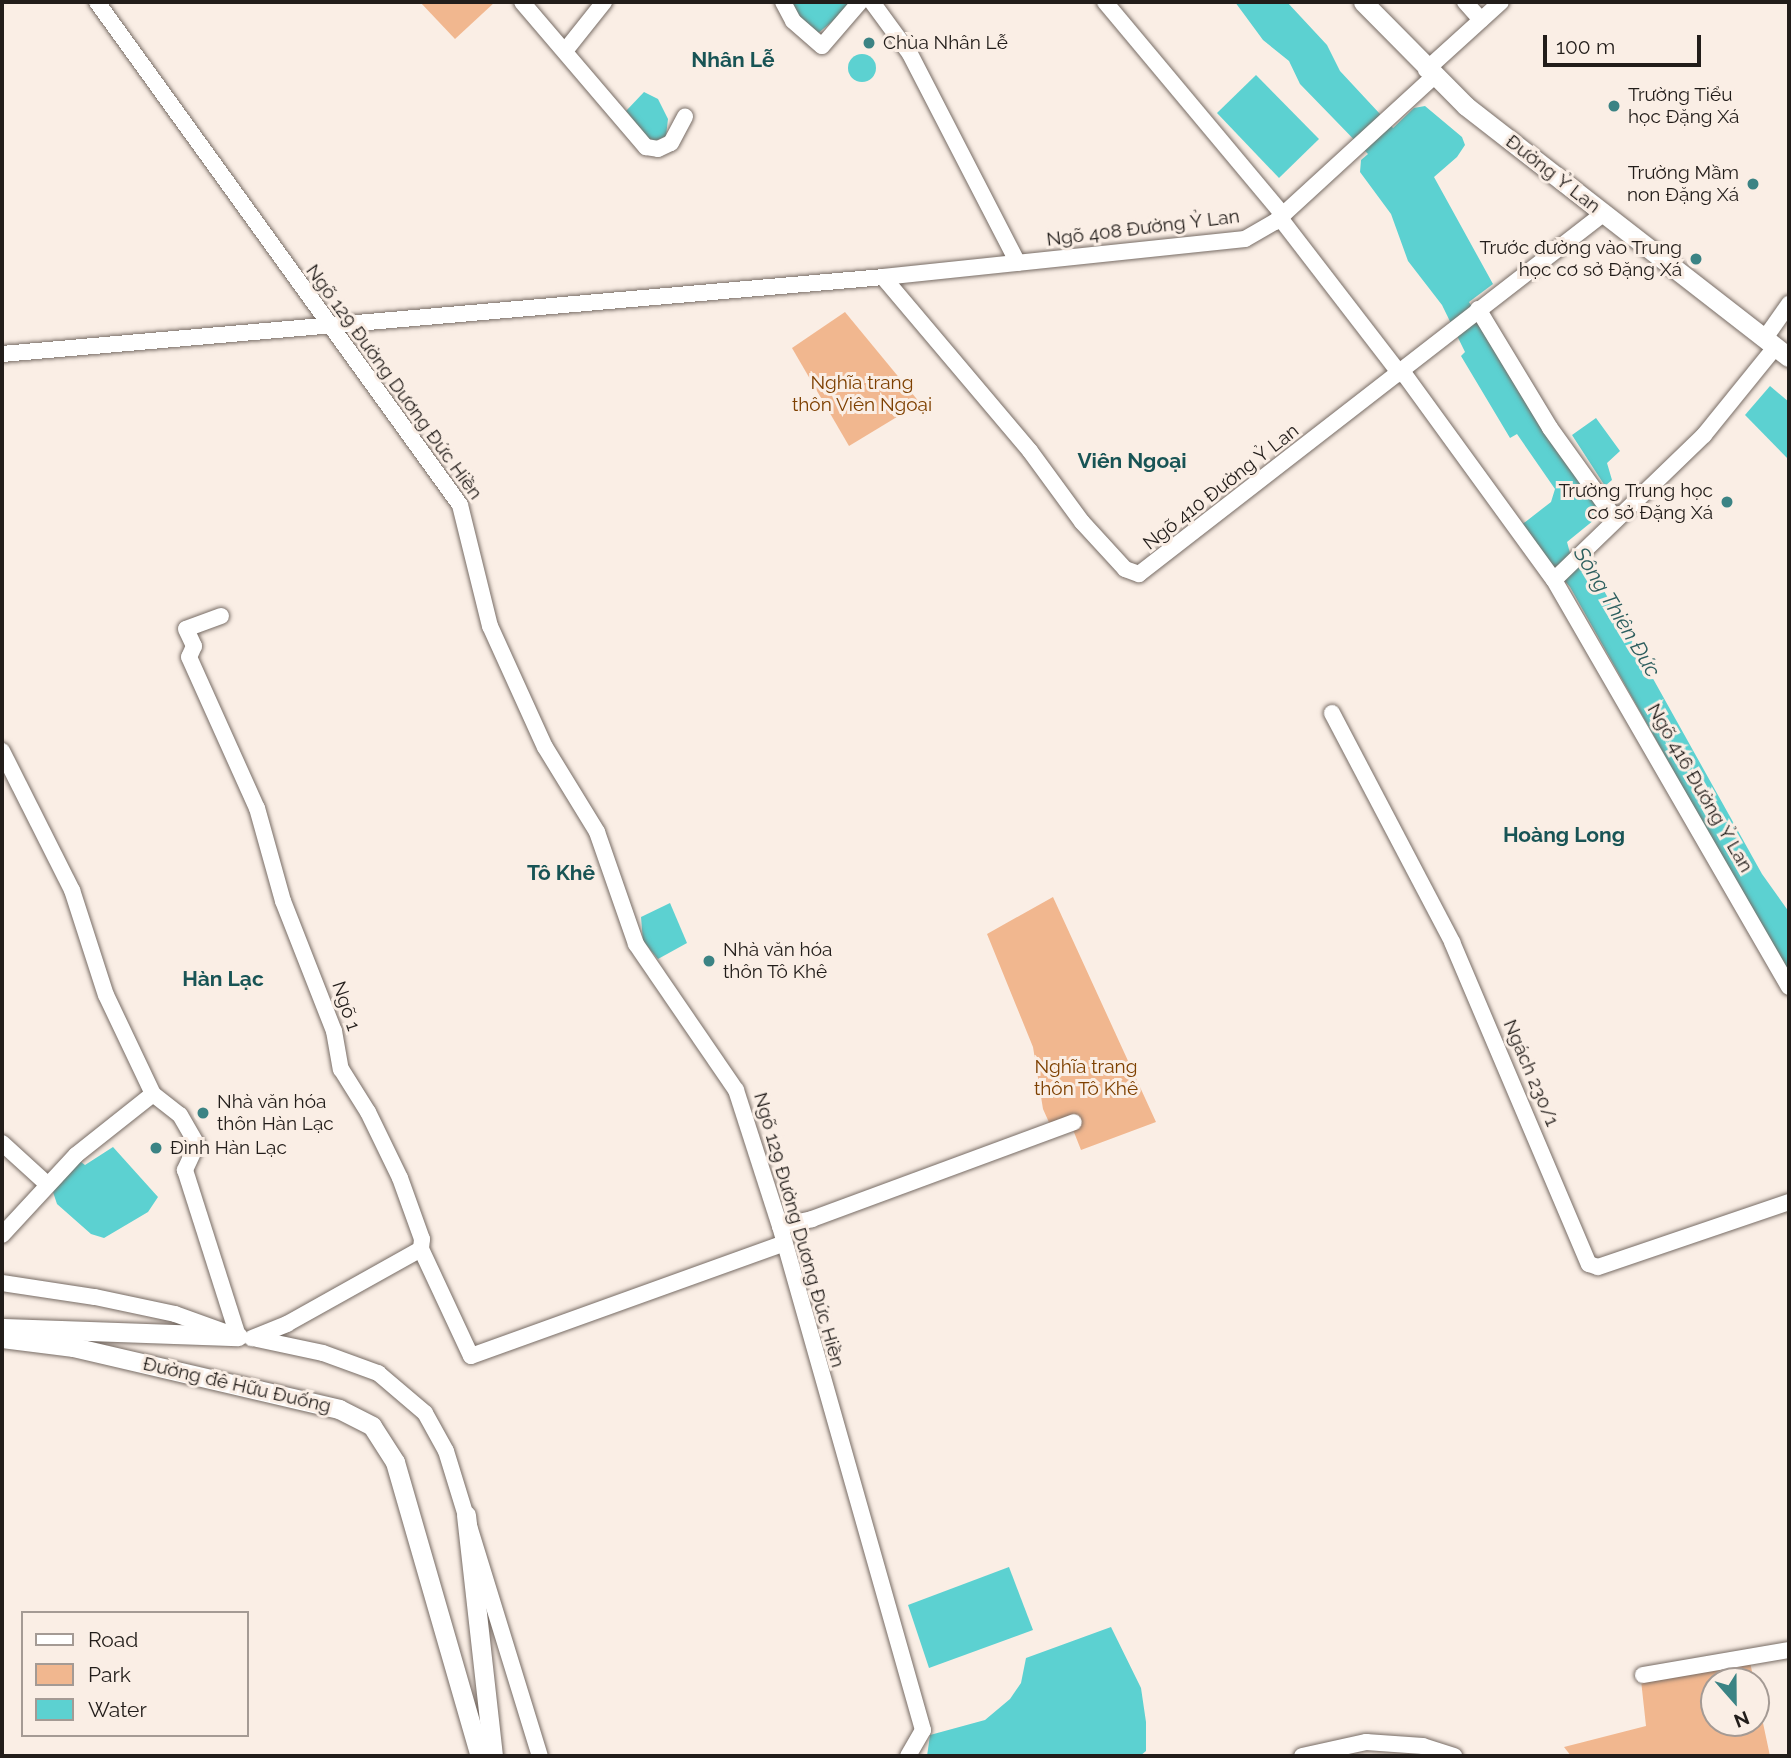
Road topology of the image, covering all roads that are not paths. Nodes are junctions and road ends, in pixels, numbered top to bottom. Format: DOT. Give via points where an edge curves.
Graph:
graph roads {
  1 [pos="97,2"];
  2 [pos="522,2"];
  3 [pos="604,2"];
  4 [pos="783,2"];
  5 [pos="860,2"];
  6 [pos="872,2"];
  7 [pos="1105,2"];
  8 [pos="1465,2"];
  9 [pos="1502,2"];
  10 [pos="1365,3"];
  11 [pos="1481,20"];
  12 [pos="565,51"];
  13 [pos="1429,73"];
  14 [pos="685,117"];
  15 [pos="1604,212"];
  16 [pos="1283,215"];
  17 [pos="1018,263"];
  18 [pos="883,277"];
  19 [pos="1789,304"];
  20 [pos="1478,309"];
  21 [pos="327,324"];
  22 [pos="1777,347"];
  23 [pos="2,354"];
  24 [pos="1402,370"];
  25 [pos="1616,520"];
  26 [pos="1554,580"];
  27 [pos="221,616"];
  28 [pos="1332,713"];
  29 [pos="2,751"];
  30 [pos="1789,987"];
  31 [pos="153,1094"];
  32 [pos="1074,1122"];
  33 [pos="2,1143"];
  34 [pos="47,1184"];
  35 [pos="1789,1202"];
  36 [pos="780,1226"];
  37 [pos="2,1235"];
  38 [pos="782,1244"];
  39 [pos="421,1250"];
  40 [pos="2,1283"];
  41 [pos="2,1328"];
  42 [pos="245,1337"];
  43 [pos="2,1338"];
  44 [pos="466,1516"];
  45 [pos="1789,1650"];
  46 [pos="1643,1675"];
  47 [pos="481,1756"];
  48 [pos="493,1756"];
  49 [pos="540,1756"];
  50 [pos="908,1756"];
  51 [pos="1302,1756"];
  52 [pos="1454,1756"];
  1 -- 21 [label="street, Ngõ 129 Đường Dương Đức Hiền"];
  2 -- 12 [label="street"];
  3 -- 12 [label="street"];
  4 -- 5 [label="street" via="793,21 822,46"];
  6 -- 17 [label="street" via="910,54"];
  7 -- 16 [label="street, Ngõ 416 Đường Ỷ Lan"];
  8 -- 11 [label="street"];
  9 -- 11 [label="street, Ngõ 408 Đường Ỷ Lan"];
  10 -- 13 [label="main road, Đường Ỷ Lan"];
  11 -- 13 [label="street, Ngõ 408 Đường Ỷ Lan"];
  12 -- 14 [label="street" via="646,147 667,146"];
  13 -- 15 [label="main road, Đường Ỷ Lan"];
  13 -- 16 [label="street, Ngõ 408 Đường Ỷ Lan" via="1403,105"];
  15 -- 20 [label="street, Ngõ 410 Đường Ỷ Lan"];
  15 -- 22 [label="main road, Đường Ỷ Lan"];
  16 -- 17 [label="street, Ngõ 408 Đường Ỷ Lan" via="1258,234 1236,241"];
  16 -- 24 [label="street, Ngõ 416 Đường Ỷ Lan"];
  17 -- 18 [label="street, Ngõ 408 Đường Ỷ Lan"];
  18 -- 21 [label="street, Ngõ 408 Đường Ỷ Lan"];
  18 -- 24 [label="street, Ngõ 410 Đường Ỷ Lan" via="1030,451 1077,517 1135,574 1148,570"];
  19 -- 22 [label="street"];
  20 -- 24 [label="street, Ngõ 410 Đường Ỷ Lan"];
  20 -- 25 [label="street" via="1550,428"];
  21 -- 23 [label="street, Ngõ 408 Đường Ỷ Lan"];
  21 -- 36 [label="street, Ngõ 129 Đường Dương Đức Hiền" via="460,505 478,592 510,674 553,762 597,832 639,950 731,1081"];
  22 -- 25 [label="street" via="1704,435"];
  24 -- 26 [label="street, Ngõ 416 Đường Ỷ Lan"];
  25 -- 26 [label="street"];
  26 -- 30 [label="street, Ngõ 416 Đường Ỷ Lan"];
  27 -- 39 [label="street, Ngõ 1" via="186,629 194,646 189,657 257,808 283,901 334,1031 341,1069 400,1178 421,1233"];
  28 -- 35 [label="street, Ngách 230/1" via="1452,942 1589,1264 1610,1263"];
  29 -- 31 [label="street" via="72,890 111,1008"];
  31 -- 34 [label="street"];
  31 -- 42 [label="street" via="180,1115 197,1144 185,1170"];
  32 -- 36 [label="street" via="813,1219"];
  33 -- 34 [label="street"];
  34 -- 37 [label="street"];
  36 -- 38 [label="street, Ngõ 129 Đường Dương Đức Hiền"];
  38 -- 39 [label="street" via="471,1356"];
  38 -- 50 [label="street, Ngõ 129 Đường Dương Đức Hiền" via="923,1730"];
  39 -- 42 [label="street" via="287,1324"];
  40 -- 42 [label="street" via="122,1303"];
  41 -- 42 [label="main road"];
  42 -- 44 [label="street" via="323,1353 378,1373 425,1413 446,1451"];
  43 -- 47 [label="main road, Đường đê Hữu Đuống" via="73,1347 339,1409 372,1426 395,1462"];
  44 -- 48 [label="main road"];
  44 -- 49 [label="street"];
  45 -- 46 [label="street"];
  51 -- 52 [label="street" via="1366,1742 1423,1746"];
}
